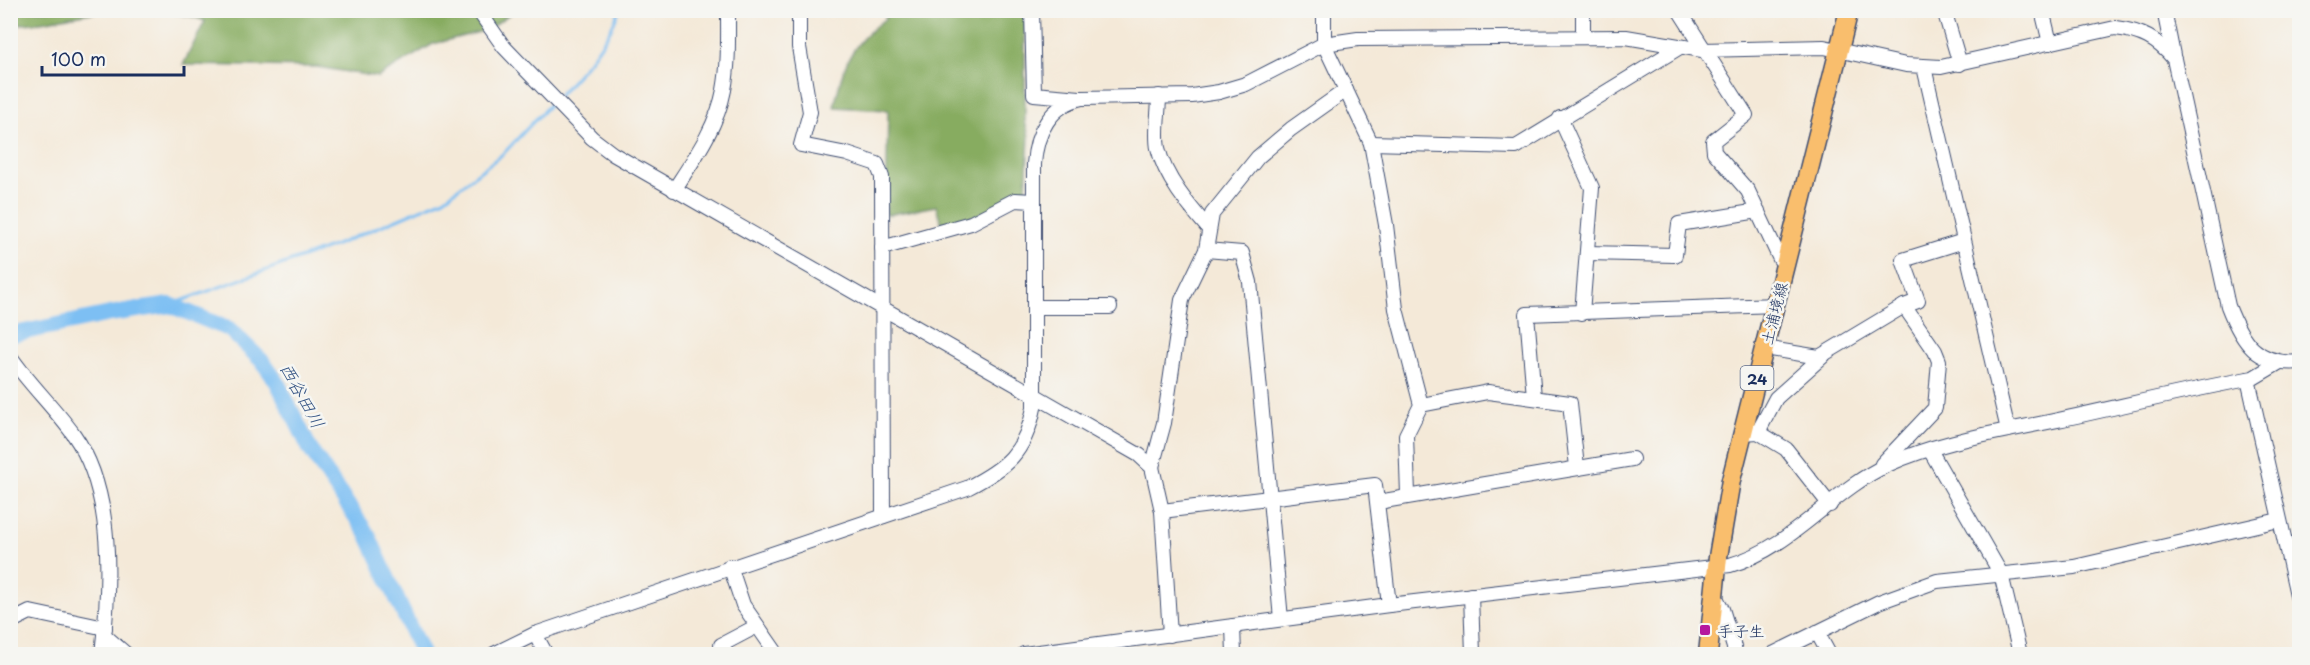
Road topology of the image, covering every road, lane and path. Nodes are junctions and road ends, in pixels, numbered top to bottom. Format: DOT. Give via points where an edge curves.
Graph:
graph roads {
  1 [pos="478,10"];
  2 [pos="728,10"];
  3 [pos="799,10"];
  4 [pos="1032,10"];
  5 [pos="1324,10"];
  6 [pos="1583,10"];
  7 [pos="1679,10"];
  8 [pos="1849,10"];
  9 [pos="1944,10"];
  10 [pos="2042,10"];
  11 [pos="2164,10"];
  12 [pos="1583,37"];
  13 [pos="2050,43"];
  14 [pos="1324,44"];
  15 [pos="1680,47"];
  16 [pos="1702,50"];
  17 [pos="1838,50"];
  18 [pos="2174,59"];
  19 [pos="1960,64"];
  20 [pos="1924,67"];
  21 [pos="1346,90"];
  22 [pos="1159,96"];
  23 [pos="1082,98"];
  24 [pos="1560,118"];
  25 [pos="1371,143"];
  26 [pos="674,190"];
  27 [pos="1033,201"];
  28 [pos="1758,211"];
  29 [pos="1208,228"];
  30 [pos="1964,241"];
  31 [pos="882,248"];
  32 [pos="1206,250"];
  33 [pos="1587,253"];
  34 [pos="1787,260"];
  35 [pos="1776,305"];
  36 [pos="1034,306"];
  37 [pos="1904,306"];
  38 [pos="881,307"];
  39 [pos="1110,307"];
  40 [pos="1582,313"];
  41 [pos="1765,348"];
  42 [pos="1825,355"];
  43 [pos="10,356"];
  44 [pos="2280,362"];
  45 [pos="2300,362"];
  46 [pos="2248,379"];
  47 [pos="1035,394"];
  48 [pos="1534,398"];
  49 [pos="1421,405"];
  50 [pos="2008,430"];
  51 [pos="1750,433"];
  52 [pos="1930,450"];
  53 [pos="1632,459"];
  54 [pos="1152,467"];
  55 [pos="1576,467"];
  56 [pos="1881,469"];
  57 [pos="1408,495"];
  58 [pos="1270,498"];
  59 [pos="1378,502"];
  60 [pos="1830,505"];
  61 [pos="1162,511"];
  62 [pos="883,516"];
  63 [pos="2279,520"];
  64 [pos="730,566"];
  65 [pos="1717,567"];
  66 [pos="2001,574"];
  67 [pos="1714,594"];
  68 [pos="1471,595"];
  69 [pos="1389,605"];
  70 [pos="2300,608"];
  71 [pos="1281,619"];
  72 [pos="10,622"];
  73 [pos="757,626"];
  74 [pos="1233,626"];
  75 [pos="104,632"];
  76 [pos="1816,632"];
  77 [pos="535,634"];
  78 [pos="1170,635"];
  79 [pos="102,654"];
  80 [pos="126,654"];
  81 [pos="495,654"];
  82 [pos="546,654"];
  83 [pos="726,654"];
  84 [pos="777,654"];
  85 [pos="1024,654"];
  86 [pos="1234,654"];
  87 [pos="1473,654"];
  88 [pos="1708,654"];
  89 [pos="1736,654"];
  90 [pos="1773,654"];
  91 [pos="1829,654"];
  92 [pos="2020,654"];
  1 -- 26 [label="street" via="493,36 592,138"];
  2 -- 26 [label="street" via="722,99 701,148"];
  3 -- 31 [label="street" via="799,46 810,112 801,145 877,164 882,177"];
  4 -- 23 [label="street" via="1034,94"];
  5 -- 14 [label="street"];
  6 -- 12 [label="street"];
  7 -- 16 [label="street"];
  8 -- 17 [label="main road, 土浦境線 / 24"];
  9 -- 19 [label="street"];
  10 -- 13 [label="street"];
  11 -- 18 [label="street"];
  12 -- 14 [label="street" via="1358,39"];
  12 -- 15 [label="street" via="1626,37"];
  13 -- 18 [label="street" via="2115,28 2132,30 2152,37"];
  13 -- 19 [label="street"];
  14 -- 21 [label="street"];
  14 -- 22 [label="street" via="1246,84 1219,92"];
  15 -- 16 [label="street"];
  15 -- 24 [label="street"];
  16 -- 17 [label="street" via="1802,46"];
  16 -- 28 [label="street" via="1746,115 1713,141 1714,152 1748,190"];
  17 -- 20 [label="street"];
  17 -- 34 [label="main road, 土浦境線 / 24"];
  18 -- 44 [label="street" via="2229,306 2245,341 2266,359"];
  19 -- 20 [label="street"];
  20 -- 30 [label="street"];
  21 -- 25 [label="street"];
  21 -- 29 [label="street" via="1258,157 1212,214"];
  22 -- 23 [label="street"];
  22 -- 29 [label="street" via="1158,147 1168,171"];
  23 -- 27 [label="street" via="1066,104 1042,126 1035,150"];
  24 -- 25 [label="street" via="1516,147"];
  24 -- 33 [label="street" via="1592,188"];
  25 -- 49 [label="street" via="1396,309"];
  26 -- 38 [label="street"];
  27 -- 31 [label="street" via="1015,200 970,223"];
  27 -- 36 [label="street"];
  28 -- 33 [label="street" via="1679,224 1675,255"];
  28 -- 34 [label="street" via="1780,258"];
  29 -- 32 [label="street"];
  30 -- 37 [label="street" via="1903,260 1917,302"];
  30 -- 50 [label="street"];
  31 -- 38 [label="street"];
  32 -- 54 [label="street" via="1182,300 1164,423"];
  32 -- 58 [label="street" via="1242,253 1250,282"];
  33 -- 40 [label="street"];
  34 -- 35 [label="main road, 土浦境線 / 24"];
  35 -- 40 [label="street"];
  35 -- 41 [label="main road, 土浦境線 / 24"];
  36 -- 39 [label="street"];
  36 -- 47 [label="street"];
  37 -- 42 [label="street"];
  37 -- 56 [label="street" via="1939,361 1935,408"];
  38 -- 47 [label="street"];
  38 -- 62 [label="street"];
  40 -- 48 [label="street" via="1527,314"];
  41 -- 42 [label="street" via="1808,357"];
  41 -- 51 [label="main road, 土浦境線 / 24"];
  42 -- 51 [label="street" via="1776,398"];
  43 -- 75 [label="street" via="75,436 92,473 107,548"];
  44 -- 45 [label="street"];
  44 -- 46 [label="street"];
  46 -- 50 [label="street"];
  46 -- 63 [label="street"];
  47 -- 54 [label="street" via="1139,455"];
  47 -- 62 [label="street" via="1030,430 1016,455 996,473 967,488"];
  48 -- 49 [label="street" via="1488,392"];
  48 -- 55 [label="street" via="1570,403"];
  49 -- 57 [label="street" via="1406,435"];
  50 -- 52 [label="street"];
  51 -- 60 [label="street" via="1786,449"];
  51 -- 65 [label="main road, 土浦境線 / 24" via="1727,500"];
  52 -- 56 [label="street"];
  52 -- 66 [label="street"];
  53 -- 55 [label="street"];
  54 -- 61 [label="street"];
  55 -- 57 [label="street"];
  56 -- 60 [label="street"];
  57 -- 59 [label="street"];
  58 -- 59 [label="street" via="1375,485"];
  58 -- 61 [label="street"];
  58 -- 71 [label="street"];
  59 -- 69 [label="street"];
  60 -- 65 [label="street" via="1763,551"];
  61 -- 78 [label="street"];
  62 -- 64 [label="street"];
  63 -- 66 [label="street" via="2074,567"];
  63 -- 70 [label="street"];
  64 -- 73 [label="street" via="744,605"];
  64 -- 77 [label="street"];
  65 -- 67 [label="main road, 土浦境線 / 24"];
  65 -- 68 [label="street"];
  66 -- 76 [label="street" via="1937,581 1912,588"];
  66 -- 92 [label="street"];
  67 -- 88 [label="main road, 土浦境線 / 24"];
  67 -- 89 [label="street"];
  68 -- 69 [label="street"];
  68 -- 87 [label="street"];
  69 -- 71 [label="street"];
  71 -- 74 [label="street"];
  72 -- 75 [label="street" via="30,612"];
  73 -- 83 [label="street" via="721,645"];
  73 -- 84 [label="street"];
  74 -- 78 [label="street"];
  74 -- 86 [label="street"];
  75 -- 79 [label="street"];
  75 -- 80 [label="street"];
  76 -- 90 [label="street"];
  76 -- 91 [label="street"];
  77 -- 81 [label="street"];
  77 -- 82 [label="street"];
  78 -- 85 [label="street"];
}
